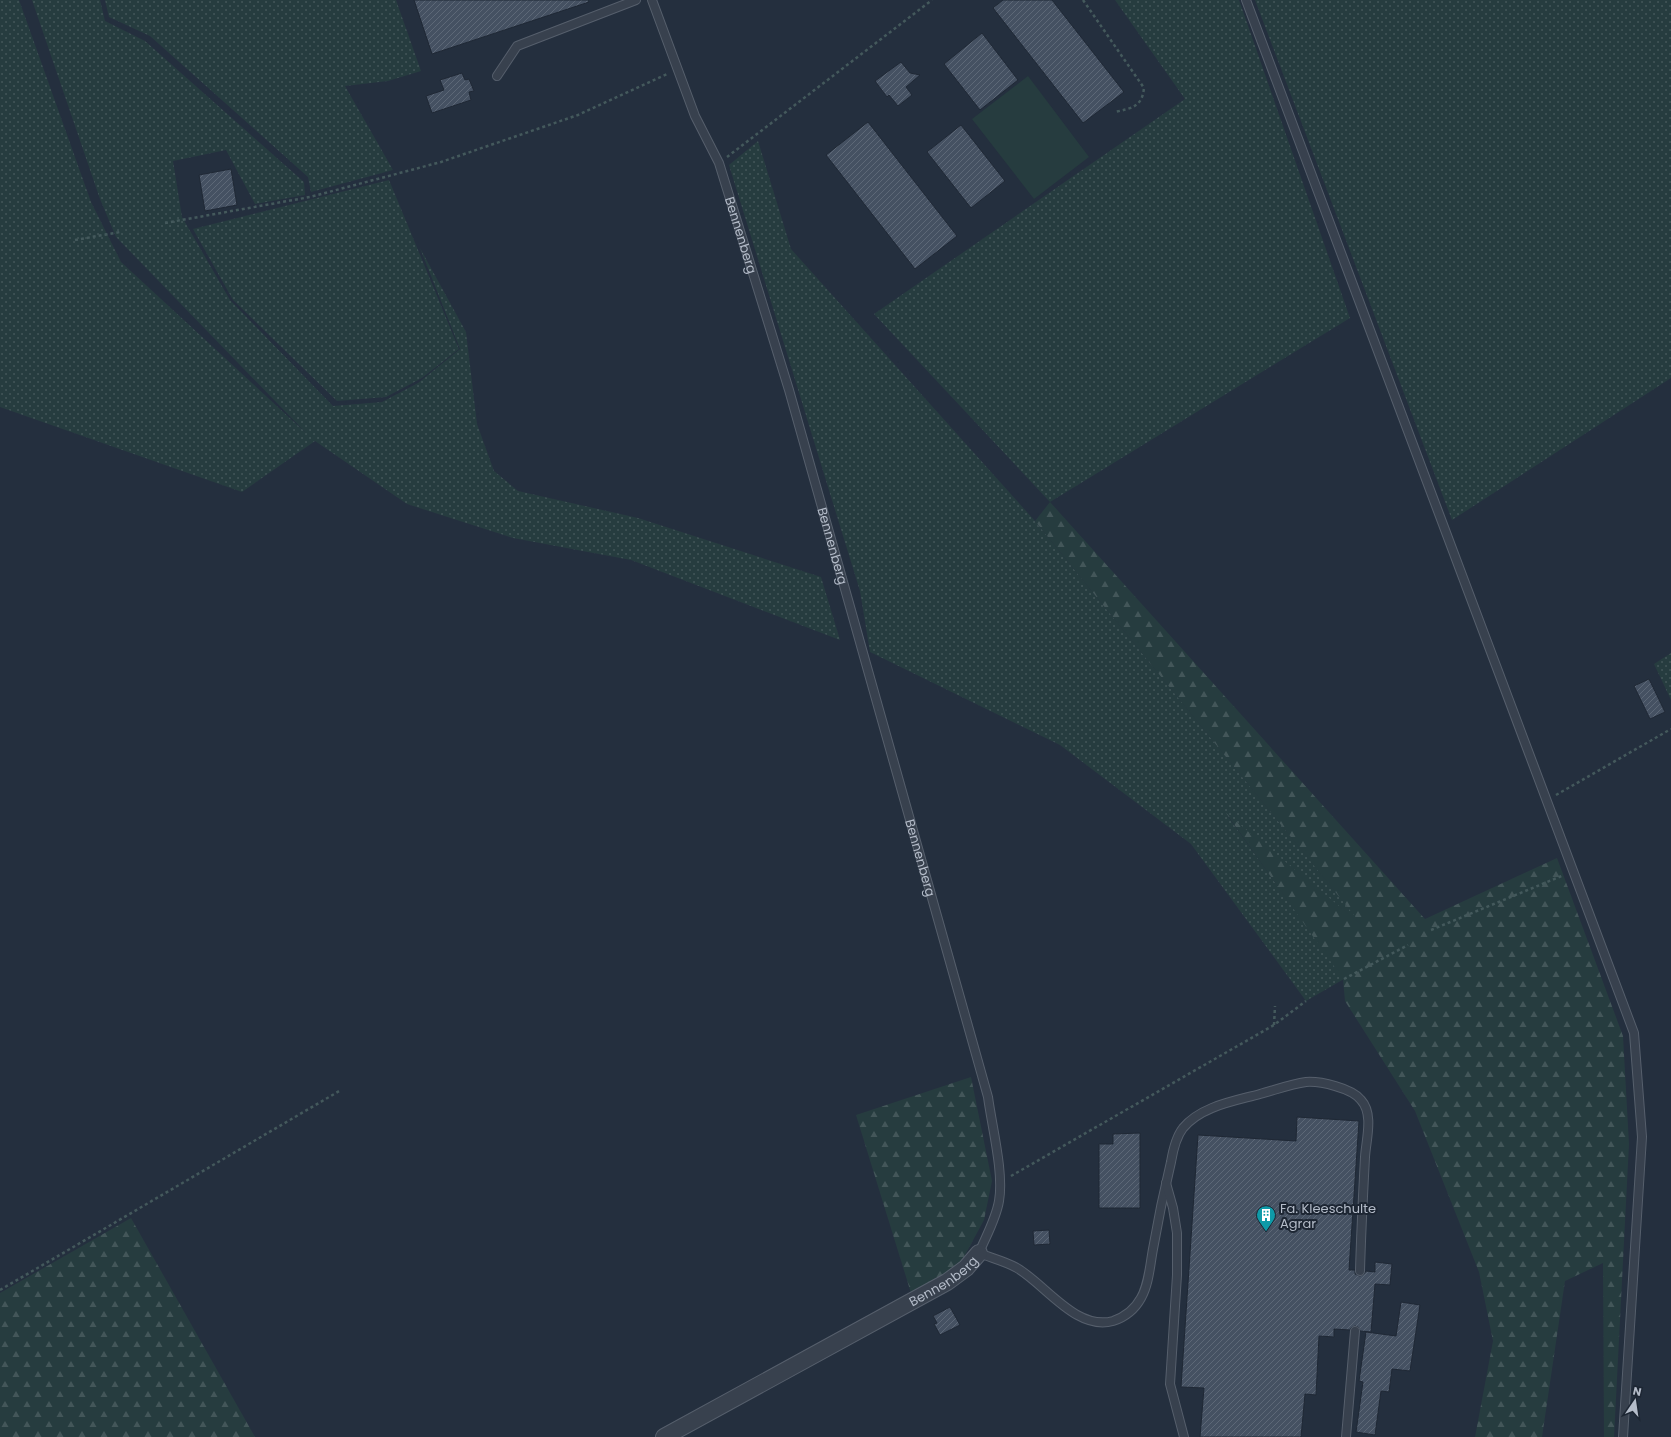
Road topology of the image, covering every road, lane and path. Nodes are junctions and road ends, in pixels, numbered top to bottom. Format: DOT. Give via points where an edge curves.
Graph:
graph roads {
  1 [pos="636,0"];
  2 [pos="652,0"];
  3 [pos="932,0"];
  4 [pos="1083,0"];
  5 [pos="1246,0"];
  6 [pos="677,70"];
  7 [pos="497,76"];
  8 [pos="1116,112"];
  9 [pos="719,163"];
  10 [pos="166,223"];
  11 [pos="120,232"];
  12 [pos="75,240"];
  13 [pos="1671,728"];
  14 [pos="1546,800"];
  15 [pos="1573,871"];
  16 [pos="1431,930"];
  17 [pos="1408,945"];
  18 [pos="1344,980"];
  19 [pos="1306,1001"];
  20 [pos="1275,1006"];
  21 [pos="1274,1025"];
  22 [pos="341,1090"];
  23 [pos="1000,1182"];
  24 [pos="1166,1182"];
  25 [pos="979,1253"];
  26 [pos="1360,1271"];
  27 [pos="0,1290"];
  28 [pos="1355,1331"];
  29 [pos="664,1437"];
  30 [pos="1184,1437"];
  31 [pos="1346,1437"];
  32 [pos="1623,1437"];
  1 -- 7 [label="lane" via="517,46"];
  2 -- 6 [label="lane, Bennenberg"];
  3 -- 9 [label="path"];
  4 -- 8 [label="path" via="1144,88 1139,103"];
  5 -- 14 [label="lane"];
  6 -- 9 [label="lane, Bennenberg" via="695,116"];
  6 -- 10 [label="path" via="578,115 441,162 310,198"];
  9 -- 23 [label="lane, Bennenberg" via="789,390 988,1097"];
  11 -- 12 [label="path"];
  13 -- 14 [label="path"];
  14 -- 15 [label="lane"];
  15 -- 16 [label="path"];
  15 -- 32 [label="lane" via="1634,1034 1642,1137"];
  17 -- 18 [label="path"];
  19 -- 21 [label="path"];
  20 -- 21 [label="path"];
  21 -- 23 [label="path"];
  22 -- 27 [label="path"];
  23 -- 25 [label="lane, Bennenberg" via="999,1202"];
  24 -- 25 [label="lane" via="1142,1298 1134,1309 1113,1321 1087,1320 1072,1313 1015,1267"];
  24 -- 26 [label="lane" via="1176,1142 1183,1128 1197,1116 1218,1106 1307,1082 1342,1088 1353,1093 1362,1100 1368,1124"];
  24 -- 30 [label="lane" via="1178,1233 1170,1384"];
  25 -- 29 [label="street, Bennenberg" via="966,1268 946,1282"];
  28 -- 31 [label="lane"];
}
